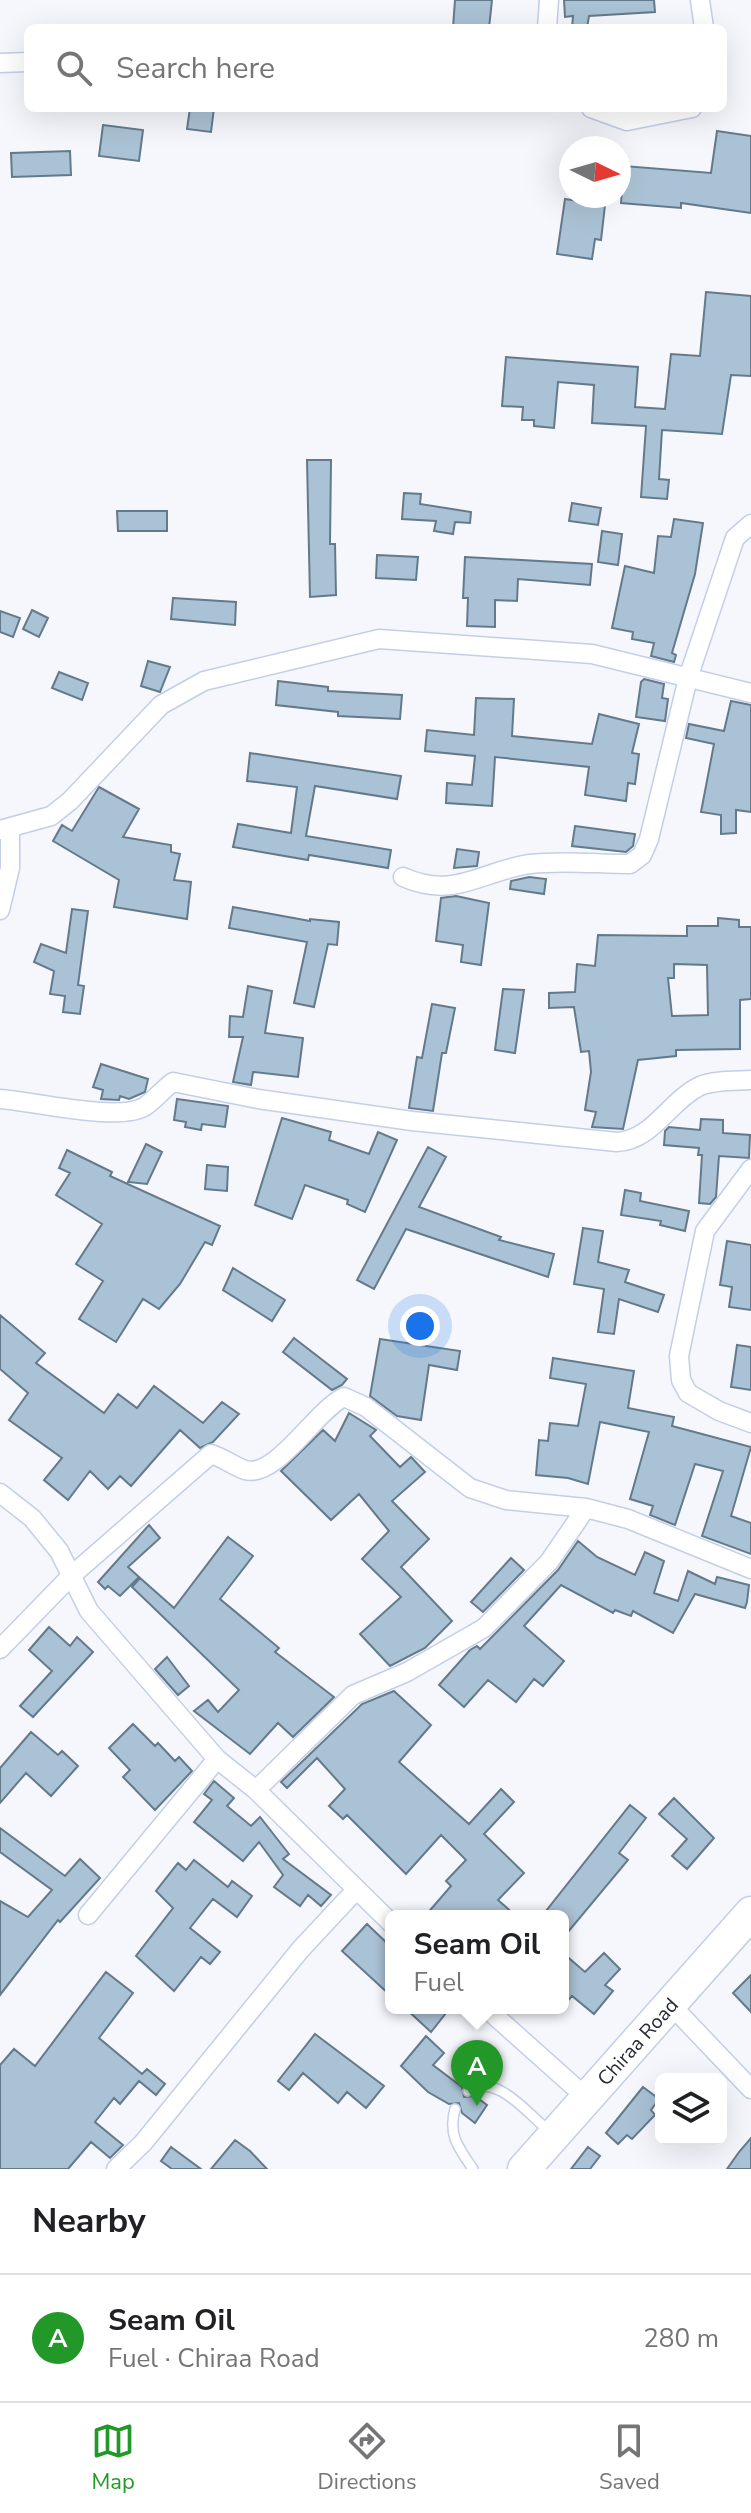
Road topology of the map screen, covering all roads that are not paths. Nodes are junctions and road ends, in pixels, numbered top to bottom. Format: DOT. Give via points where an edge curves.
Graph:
graph roads {
  1 [pos="549,0"];
  2 [pos="700,0"];
  3 [pos="547,24"];
  4 [pos="703,24"];
  5 [pos="24,62"];
  6 [pos="0,63"];
  7 [pos="602,112"];
  8 [pos="672,112"];
  9 [pos="751,524"];
  10 [pos="688,678"];
  11 [pos="751,693"];
  12 [pos="5,830"];
  13 [pos="403,877"];
  14 [pos="0,910"];
  15 [pos="751,1080"];
  16 [pos="0,1099"];
  17 [pos="751,1169"];
  18 [pos="751,1423"];
  19 [pos="0,1493"];
  20 [pos="586,1508"];
  21 [pos="751,1569"];
  22 [pos="71,1576"];
  23 [pos="0,1649"];
  24 [pos="217,1759"];
  25 [pos="256,1790"];
  26 [pos="355,1891"];
  27 [pos="751,1913"];
  28 [pos="88,1915"];
  29 [pos="385,1918"];
  30 [pos="671,2005"];
  31 [pos="493,2014"];
  32 [pos="751,2089"];
  33 [pos="468,2091"];
  34 [pos="588,2099"];
  35 [pos="455,2109"];
  36 [pos="554,2135"];
  37 [pos="116,2169"];
  38 [pos="473,2169"];
  39 [pos="524,2169"];
  1 -- 3 [label="street"];
  2 -- 4 [label="street"];
  5 -- 6 [label="street"];
  7 -- 8 [label="street" via="627,121"];
  9 -- 10 [label="street" via="735,538"];
  10 -- 11 [label="street"];
  10 -- 12 [label="street" via="592,654 379,639 204,681 161,705 51,816"];
  10 -- 13 [label="street" via="649,839 642,855 630,864 529,864 466,884 433,886"];
  12 -- 14 [label="street" via="10,868"];
  15 -- 16 [label="street" via="703,1085 644,1135 617,1142 412,1121 173,1082 145,1107 130,1111"];
  17 -- 18 [label="street" via="705,1231 679,1356 688,1393"];
  19 -- 22 [label="street" via="32,1518"];
  20 -- 21 [label="street" via="628,1519"];
  20 -- 22 [label="street" via="506,1500 470,1488 366,1407 344,1397 329,1404 271,1467 247,1471 211,1454"];
  20 -- 25 [label="street" via="549,1562 484,1628 407,1672 353,1695"];
  22 -- 23 [label="street"];
  22 -- 24 [label="street" via="89,1611"];
  24 -- 25 [label="street"];
  24 -- 28 [label="street"];
  25 -- 26 [label="street"];
  26 -- 29 [label="street"];
  26 -- 37 [label="street"];
  27 -- 30 [label="highway, Chiraa Road"];
  30 -- 32 [label="street"];
  30 -- 34 [label="highway, Chiraa Road"];
  31 -- 34 [label="street"];
  33 -- 36 [label="lane" via="479,2084 493,2085"];
  34 -- 36 [label="highway, Chiraa Road"];
  35 -- 38 [label="lane" via="453,2139"];
  36 -- 39 [label="highway, Chiraa Road"];
}
